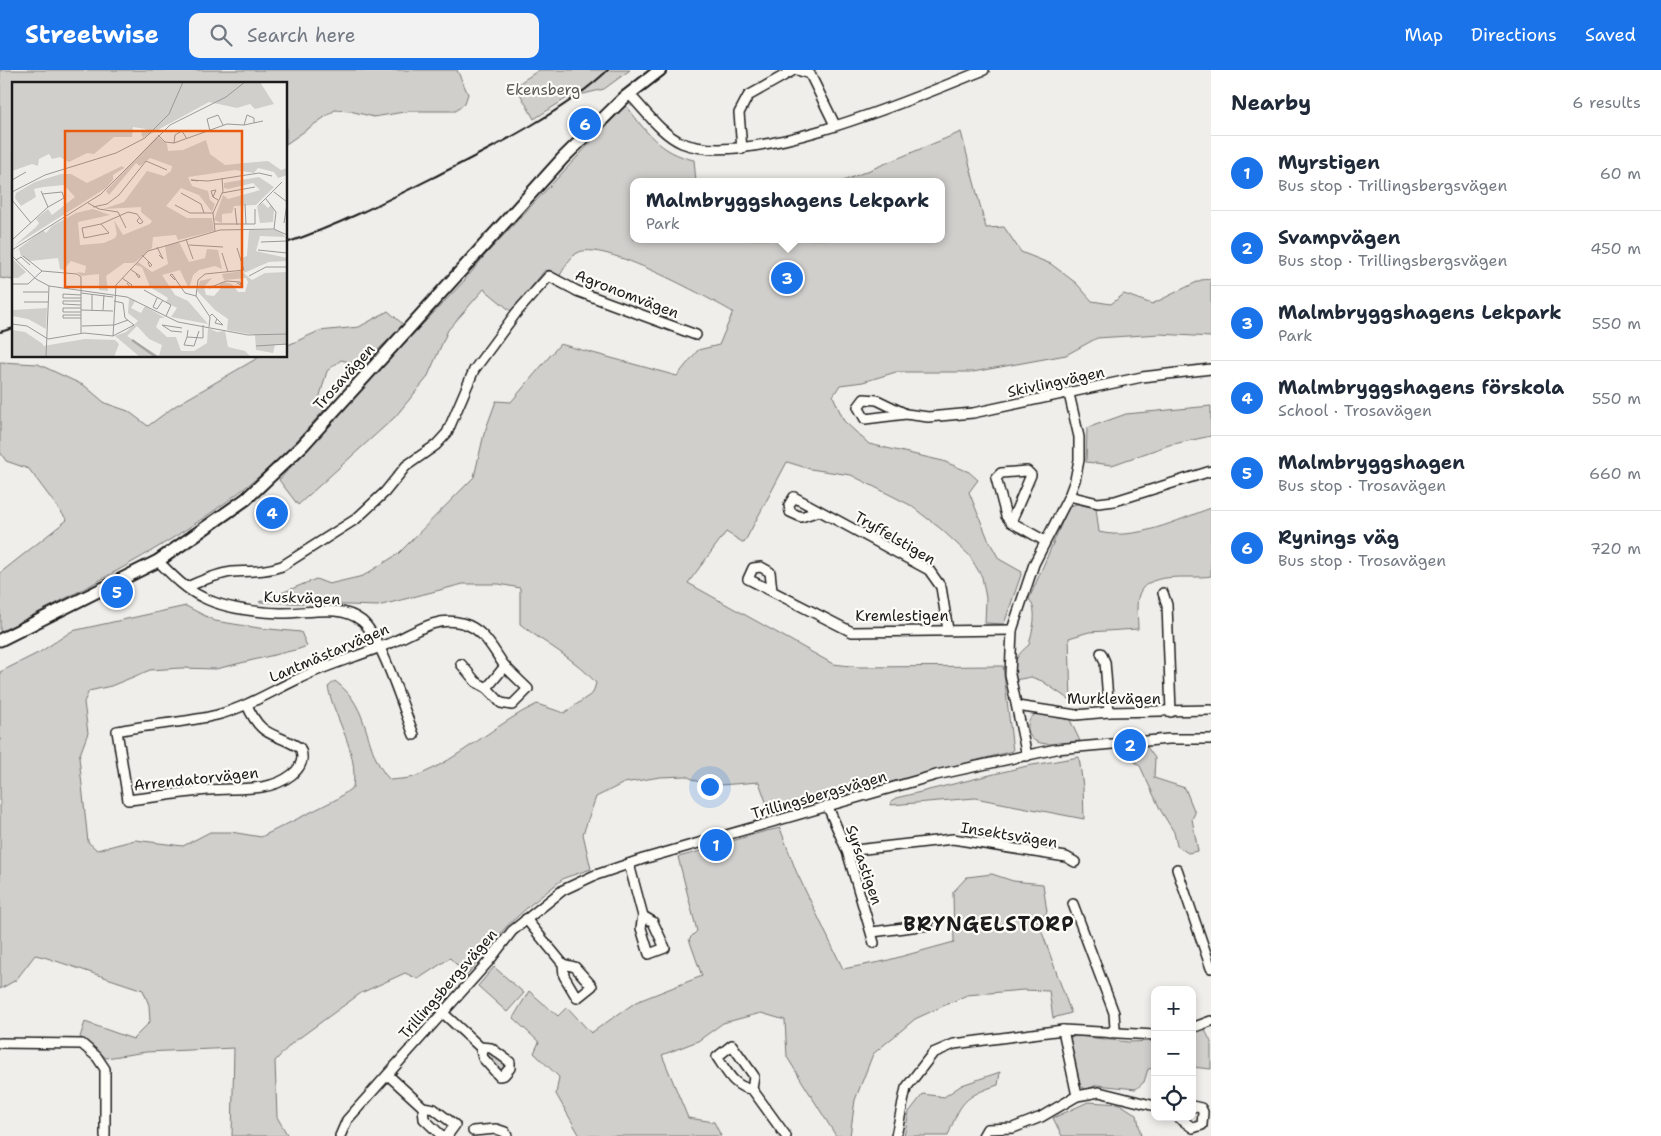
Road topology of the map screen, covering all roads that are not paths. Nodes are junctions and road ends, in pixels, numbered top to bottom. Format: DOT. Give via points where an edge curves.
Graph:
graph roads {
  1 [pos="660,70"];
  2 [pos="795,70"];
  3 [pos="984,70"];
  4 [pos="629,94"];
  5 [pos="835,125"];
  6 [pos="742,149"];
  7 [pos="696,336"];
  8 [pos="1211,369"];
  9 [pos="1069,394"];
  10 [pos="906,414"];
  11 [pos="1211,471"];
  12 [pos="1069,496"];
  13 [pos="819,511"];
  14 [pos="1011,522"];
  15 [pos="1045,541"];
  16 [pos="158,561"];
  17 [pos="187,587"];
  18 [pos="772,591"];
  19 [pos="1163,593"];
  20 [pos="948,630"];
  21 [pos="1012,630"];
  22 [pos="0,640"];
  23 [pos="379,647"];
  24 [pos="1101,652"];
  25 [pos="461,664"];
  26 [pos="505,666"];
  27 [pos="487,688"];
  28 [pos="247,705"];
  29 [pos="1017,706"];
  30 [pos="1211,710"];
  31 [pos="1109,712"];
  32 [pos="1171,712"];
  33 [pos="117,731"];
  34 [pos="414,735"];
  35 [pos="1211,739"];
  36 [pos="1026,756"];
  37 [pos="828,807"];
  38 [pos="848,851"];
  39 [pos="1075,862"];
  40 [pos="629,864"];
  41 [pos="1177,869"];
  42 [pos="1073,904"];
  43 [pos="643,916"];
  44 [pos="526,919"];
  45 [pos="928,924"];
  46 [pos="872,932"];
  47 [pos="874,943"];
  48 [pos="563,964"];
  49 [pos="1211,968"];
  50 [pos="443,1013"];
  51 [pos="1211,1021"];
  52 [pos="1196,1027"];
  53 [pos="1063,1030"];
  54 [pos="1110,1033"];
  55 [pos="1151,1035"];
  56 [pos="0,1043"];
  57 [pos="480,1047"];
  58 [pos="388,1075"];
  59 [pos="752,1089"];
  60 [pos="1077,1096"];
  61 [pos="1151,1105"];
  62 [pos="1196,1107"];
  63 [pos="423,1108"];
  64 [pos="1184,1121"];
  65 [pos="473,1131"];
  66 [pos="1012,1132"];
  67 [pos="105,1136"];
  68 [pos="340,1136"];
  69 [pos="442,1136"];
  70 [pos="447,1136"];
  71 [pos="507,1136"];
  72 [pos="786,1136"];
  73 [pos="896,1136"];
  74 [pos="983,1136"];
  1 -- 4 [label="main road, Trosavägen"];
  2 -- 5 [label="street" via="810,74"];
  2 -- 6 [label="street" via="748,96 739,113"];
  3 -- 5 [label="street" via="884,110"];
  4 -- 6 [label="street" via="673,138 695,147"];
  4 -- 16 [label="main road, Trosavägen" via="563,158 276,473 212,525"];
  5 -- 6 [label="street"];
  7 -- 17 [label="street, Agronomvägen" via="577,291 549,276 516,313 474,370 447,434 406,466 370,508 282,566 223,574"];
  8 -- 9 [label="street, Skivlingvägen" via="1142,377"];
  9 -- 10 [label="street, Skivlingvägen" via="973,413 928,417"];
  9 -- 12 [label="street" via="1078,430 1080,460"];
  10 -- 10 [label="street, Skivlingvägen" via="865,419 858,408 864,399 877,400"];
  11 -- 12 [label="street" via="1115,501 1098,503"];
  12 -- 15 [label="street"];
  13 -- 20 [label="street, Tryffelstigen" via="929,570 941,587"];
  14 -- 14 [label="street" via="1006,516 996,478 1001,472 1027,471 1031,475"];
  14 -- 15 [label="street"];
  15 -- 21 [label="street"];
  16 -- 17 [label="street, Kuskvägen"];
  16 -- 22 [label="main road, Trosavägen"];
  17 -- 23 [label="street, Kuskvägen" via="203,598 251,610 350,614 372,632"];
  18 -- 20 [label="street, Kremlestigen" via="852,632"];
  19 -- 32 [label="street" via="1167,604"];
  20 -- 21 [label="street, Kremlestigen"];
  21 -- 29 [label="street" via="1010,675"];
  23 -- 26 [label="street, Lantmästarvägen" via="430,624 462,623 488,640"];
  23 -- 28 [label="street, Lantmästarvägen" via="301,677"];
  23 -- 34 [label="street, Kuskvägen"];
  24 -- 31 [label="street"];
  25 -- 27 [label="street, Lantmästarvägen" via="476,682"];
  26 -- 27 [label="street"];
  26 -- 27 [label="street, Lantmästarvägen" via="528,689 512,705 501,703"];
  28 -- 33 [label="street, Lantmästarvägen" via="196,719"];
  28 -- 33 [label="street, Arrendatorvägen" via="254,722 262,730 290,741 300,748 303,755 303,763 298,770 263,787 213,789 128,800"];
  29 -- 31 [label="street, Murklevägen" via="1076,715"];
  29 -- 36 [label="street"];
  30 -- 32 [label="street, Murklevägen"];
  31 -- 32 [label="street, Murklevägen"];
  35 -- 36 [label="street, Trillingsbergsvägen" via="1169,738"];
  36 -- 37 [label="street, Trillingsbergsvägen" via="936,775"];
  37 -- 38 [label="street, Syrsastigen"];
  37 -- 40 [label="street, Trillingsbergsvägen"];
  38 -- 39 [label="street, Insektsvägen" via="953,840"];
  38 -- 46 [label="street, Syrsastigen"];
  40 -- 43 [label="street"];
  40 -- 44 [label="street, Trillingsbergsvägen" via="563,890"];
  41 -- 49 [label="street"];
  42 -- 54 [label="street" via="1114,1013 1115,1028"];
  44 -- 48 [label="street"];
  44 -- 50 [label="street, Trillingsbergsvägen" via="512,931"];
  45 -- 46 [label="street"];
  46 -- 47 [label="street, Syrsastigen"];
  50 -- 57 [label="street"];
  50 -- 58 [label="street, Trillingsbergsvägen"];
  51 -- 52 [label="street"];
  53 -- 54 [label="street"];
  53 -- 60 [label="street"];
  53 -- 73 [label="street" via="954,1044 933,1053 906,1088"];
  54 -- 55 [label="street"];
  56 -- 67 [label="street" via="82,1044 97,1057 105,1069"];
  58 -- 63 [label="street"];
  58 -- 68 [label="street, Trillingsbergsvägen" via="346,1120"];
  59 -- 59 [label="street" via="736,1083 717,1057 732,1045 754,1076"];
  59 -- 72 [label="street"];
  60 -- 61 [label="street" via="1099,1092"];
  60 -- 66 [label="street"];
  62 -- 64 [label="street" via="1203,1112 1202,1125 1194,1128"];
  63 -- 69 [label="street" via="424,1119"];
  63 -- 70 [label="street" via="434,1109 455,1125"];
  65 -- 71 [label="street" via="496,1129"];
  66 -- 74 [label="street" via="987,1129"];
}
